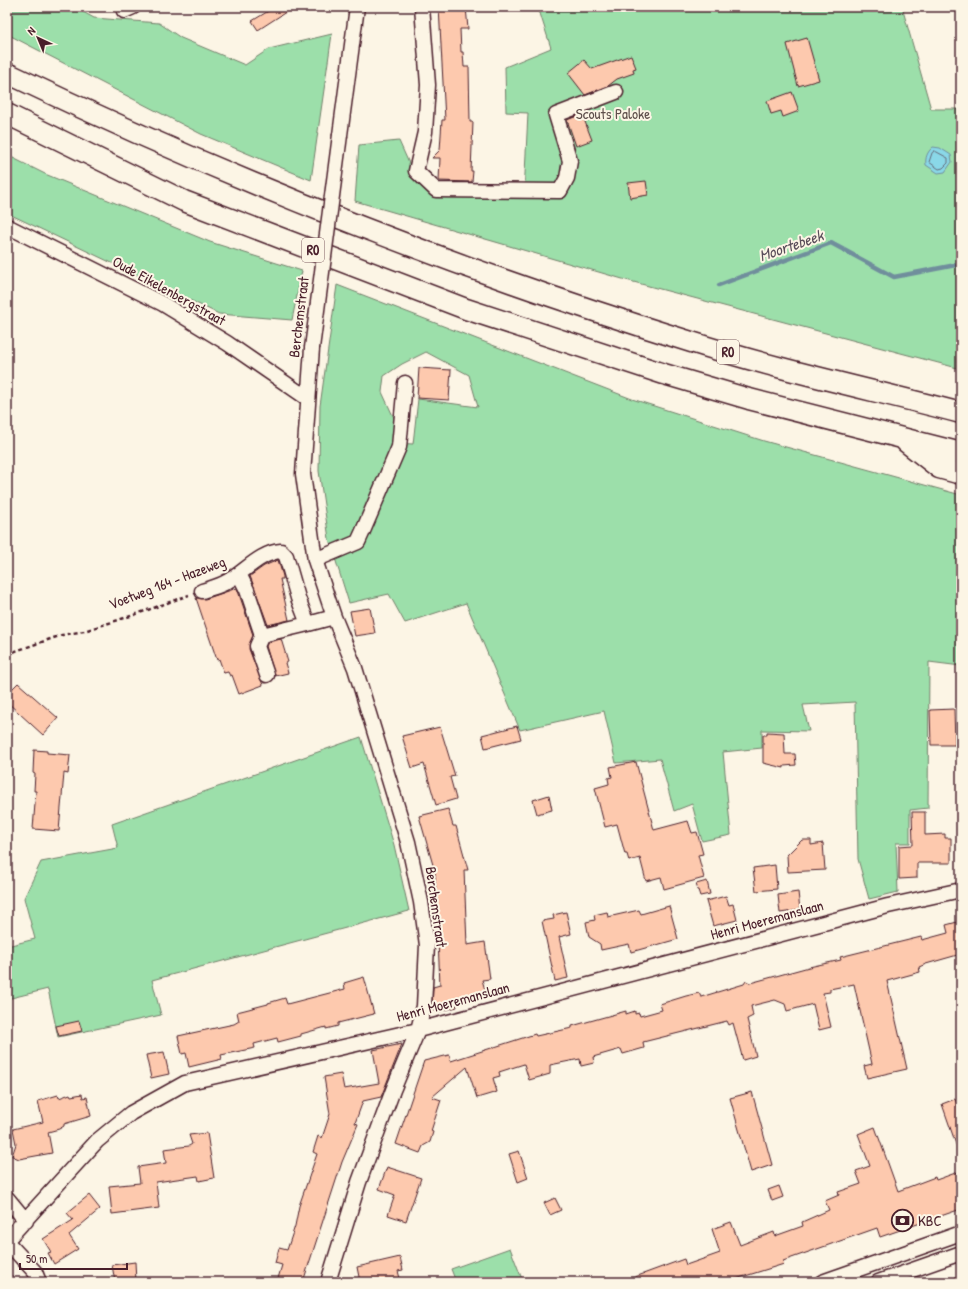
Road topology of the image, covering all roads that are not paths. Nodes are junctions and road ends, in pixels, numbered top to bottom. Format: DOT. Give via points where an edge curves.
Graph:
graph roads {
  1 [pos="357,7"];
  2 [pos="422,7"];
  3 [pos="7,73"];
  4 [pos="616,92"];
  5 [pos="7,114"];
  6 [pos="7,226"];
  7 [pos="405,383"];
  8 [pos="307,398"];
  9 [pos="961,413"];
  10 [pos="902,439"];
  11 [pos="961,453"];
  12 [pos="961,474"];
  13 [pos="315,560"];
  14 [pos="239,574"];
  15 [pos="202,591"];
  16 [pos="334,617"];
  17 [pos="308,624"];
  18 [pos="262,635"];
  19 [pos="267,675"];
  20 [pos="961,890"];
  21 [pos="418,1030"];
  22 [pos="7,1198"];
  23 [pos="26,1221"];
  24 [pos="961,1233"];
  25 [pos="7,1241"];
  26 [pos="961,1253"];
  27 [pos="39,1282"];
  28 [pos="328,1282"];
  29 [pos="822,1282"];
  30 [pos="878,1282"];
  1 -- 8 [label="street, Berchemstraat, bridge"];
  2 -- 4 [label="street" via="428,85 425,132 416,171 436,190 560,192 567,178 570,161 556,115"];
  3 -- 9 [label="highway, R0" via="191,158 321,211 554,298 686,341"];
  5 -- 10 [label="highway, R0" via="184,201 466,309 664,374"];
  6 -- 8 [label="street, Oude Eikelenbergstraat" via="163,304 227,343"];
  7 -- 13 [label="street" via="399,447 358,542"];
  8 -- 13 [label="street, Berchemstraat" via="302,474"];
  10 -- 11 [label="highway, R0"];
  10 -- 12 [label="highway" via="939,468"];
  13 -- 16 [label="street, Berchemstraat"];
  14 -- 15 [label="street, Voetweg 164 - Hazeweg" via="227,582"];
  14 -- 17 [label="street, Voetweg 164 - Hazeweg" via="262,557 281,551 286,556"];
  14 -- 18 [label="street"];
  16 -- 17 [label="street"];
  16 -- 21 [label="street, Berchemstraat" via="355,668 408,842 419,894 427,944 424,1006"];
  17 -- 18 [label="street"];
  18 -- 19 [label="street" via="257,646"];
  20 -- 21 [label="street, Henri Moeremanslaan" via="880,908"];
  21 -- 23 [label="street, Henri Moeremanslaan" via="185,1083 131,1113 97,1141"];
  21 -- 28 [label="street, Berchemstraat" via="360,1182"];
  22 -- 23 [label="street"];
  23 -- 25 [label="street, Henri Moeremanslaan"];
  24 -- 29 [label="street"];
  25 -- 27 [label="street" via="35,1272"];
  26 -- 30 [label="street"];
}
